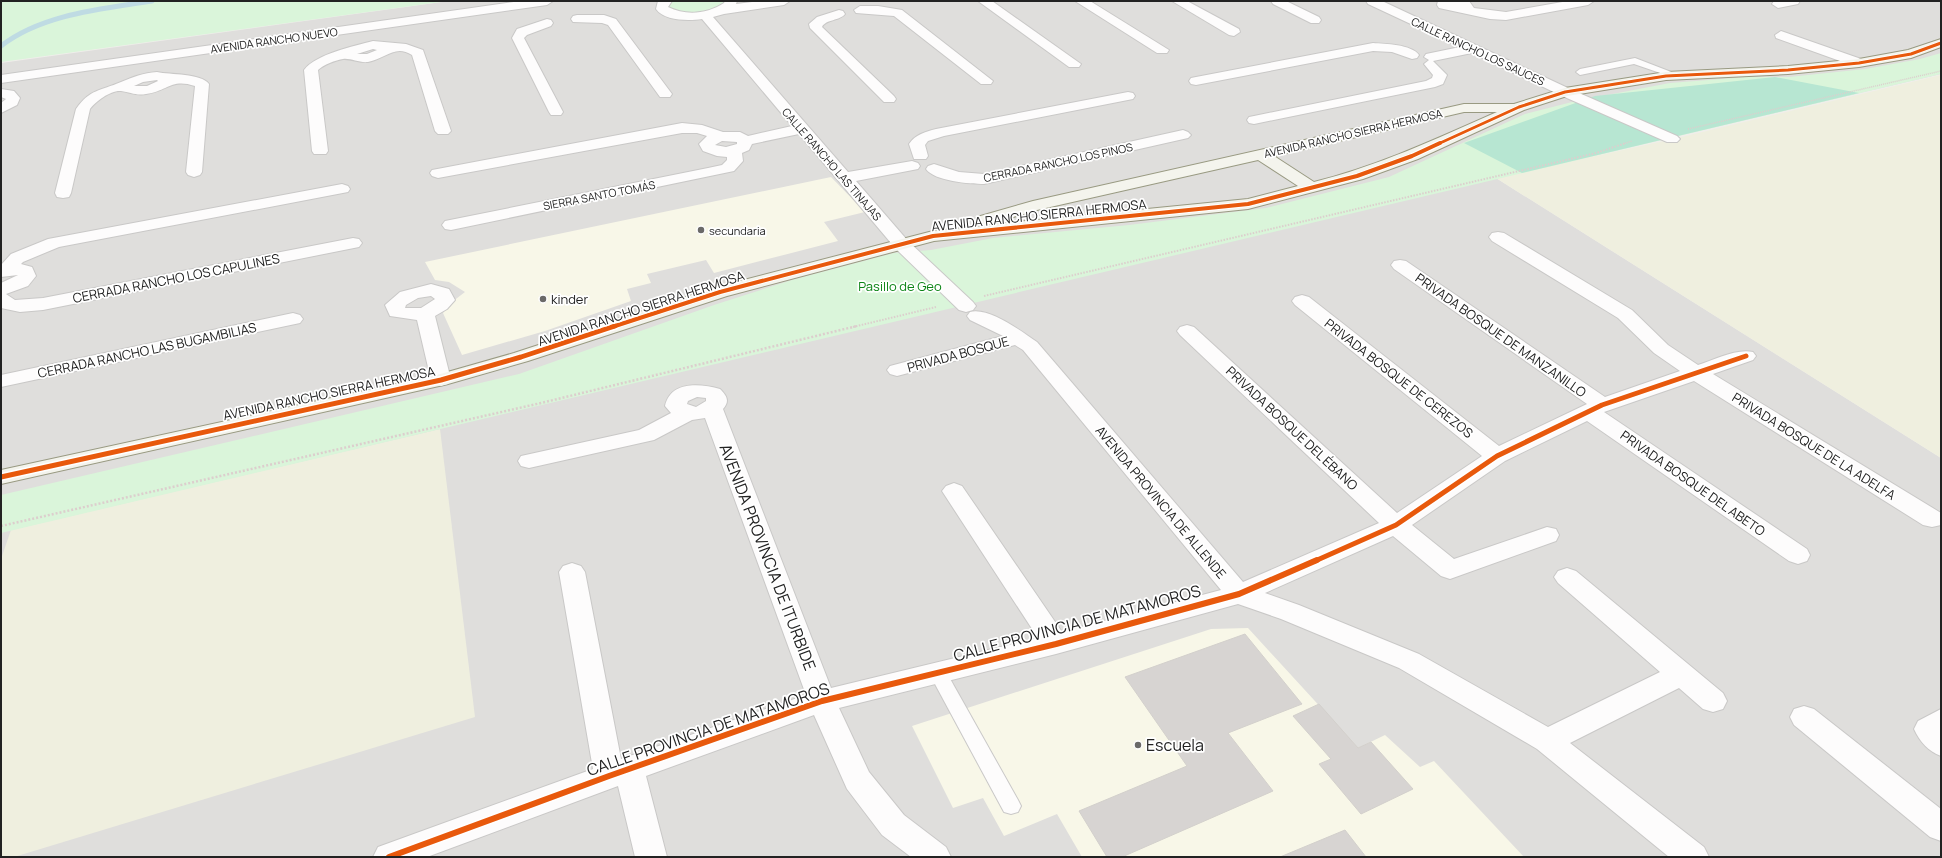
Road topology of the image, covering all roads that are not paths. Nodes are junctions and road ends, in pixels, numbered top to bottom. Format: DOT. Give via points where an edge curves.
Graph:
graph roads {
  1 [pos="547,1"];
  2 [pos="740,1"];
  3 [pos="784,1"];
  4 [pos="835,1"];
  5 [pos="984,1"];
  6 [pos="1081,1"];
  7 [pos="1178,1"];
  8 [pos="1277,1"];
  9 [pos="1372,1"];
  10 [pos="1588,1"];
  11 [pos="1794,1"];
  12 [pos="662,2"];
  13 [pos="1451,3"];
  14 [pos="769,4"];
  15 [pos="1778,4"];
  16 [pos="728,5"];
  17 [pos="848,12"];
  18 [pos="359,14"];
  19 [pos="705,15"];
  20 [pos="1404,16"];
  21 [pos="560,18"];
  22 [pos="1315,20"];
  23 [pos="362,28"];
  24 [pos="1234,32"];
  25 [pos="1781,35"];
  26 [pos="1941,43"];
  27 [pos="365,46"];
  28 [pos="384,47"];
  29 [pos="1473,49"];
  30 [pos="1162,50"];
  31 [pos="349,52"];
  32 [pos="150,58"];
  33 [pos="1431,61"];
  34 [pos="1859,63"];
  35 [pos="1074,64"];
  36 [pos="1580,72"];
  37 [pos="30,75"];
  38 [pos="1675,75"];
  39 [pos="147,77"];
  40 [pos="1,79"];
  41 [pos="168,79"];
  42 [pos="1196,81"];
  43 [pos="986,82"];
  44 [pos="126,85"];
  45 [pos="1566,92"];
  46 [pos="5,94"];
  47 [pos="665,94"];
  48 [pos="1128,96"];
  49 [pos="889,99"];
  50 [pos="1519,107"];
  51 [pos="1,109"];
  52 [pos="556,112"];
  53 [pos="1254,120"];
  54 [pos="802,129"];
  55 [pos="443,131"];
  56 [pos="1183,135"];
  57 [pos="1672,138"];
  58 [pos="739,146"];
  59 [pos="320,152"];
  60 [pos="1260,154"];
  61 [pos="916,161"];
  62 [pos="194,172"];
  63 [pos="438,173"];
  64 [pos="844,178"];
  65 [pos="1311,188"];
  66 [pos="342,189"];
  67 [pos="63,193"];
  68 [pos="451,225"];
  69 [pos="933,236"];
  70 [pos="1498,237"];
  71 [pos="353,243"];
  72 [pos="902,245"];
  73 [pos="1400,265"];
  74 [pos="3,271"];
  75 [pos="1,290"];
  76 [pos="1,299"];
  77 [pos="1302,301"];
  78 [pos="971,311"];
  79 [pos="425,314"];
  80 [pos="293,319"];
  81 [pos="1187,331"];
  82 [pos="1019,338"];
  83 [pos="1746,356"];
  84 [pos="897,370"];
  85 [pos="1696,373"];
  86 [pos="442,380"];
  87 [pos="1,381"];
  88 [pos="1596,408"];
  89 [pos="1497,456"];
  90 [pos="529,462"];
  91 [pos="1,477"];
  92 [pos="954,491"];
  93 [pos="1932,519"];
  94 [pos="1396,525"];
  95 [pos="1547,535"];
  96 [pos="1798,555"];
  97 [pos="572,572"];
  98 [pos="1567,577"];
  99 [pos="1239,594"];
  100 [pos="1056,644"];
  101 [pos="938,673"];
  102 [pos="1681,674"];
  103 [pos="822,701"];
  104 [pos="1713,702"];
  105 [pos="1804,717"];
  106 [pos="1941,721"];
  107 [pos="1546,741"];
  108 [pos="1941,744"];
  109 [pos="619,773"];
  110 [pos="1011,806"];
  111 [pos="1941,827"];
  112 [pos="390,857"];
  113 [pos="651,857"];
  114 [pos="935,857"];
  115 [pos="1693,857"];
  1 -- 23 [label="street, AVENIDA RANCHO NUEVO"];
  2 -- 14 [label="street"];
  3 -- 14 [label="street"];
  4 -- 17 [label="street"];
  5 -- 35 [label="street"];
  6 -- 30 [label="street"];
  7 -- 24 [label="street"];
  8 -- 22 [label="street"];
  9 -- 20 [label="street, CALLE RANCHO LOS SAUCES"];
  10 -- 13 [label="street" via="1506,16 1490,15"];
  11 -- 15 [label="street"];
  12 -- 19 [label="street" via="662,9 678,15"];
  13 -- 20 [label="street"];
  14 -- 16 [label="street"];
  16 -- 19 [label="street"];
  17 -- 43 [label="street" via="878,10 898,13"];
  17 -- 49 [label="street" via="821,20 815,24 816,28"];
  18 -- 23 [label="street"];
  19 -- 54 [label="street, CALLE RANCHO LAS TINAJAS"];
  20 -- 29 [label="street, CALLE RANCHO LOS SAUCES"];
  21 -- 47 [label="street" via="604,19 612,22"];
  21 -- 52 [label="street" via="522,32 518,38"];
  23 -- 27 [label="street"];
  23 -- 32 [label="street, AVENIDA RANCHO NUEVO"];
  25 -- 34 [label="street"];
  26 -- 34 [label="street, AVENIDA RANCHO SIERRA HERMOSA" via="1911,54"];
  27 -- 28 [label="street"];
  27 -- 31 [label="street"];
  28 -- 31 [label="street" via="381,53 367,57 352,57"];
  28 -- 55 [label="street" via="402,47 418,53"];
  29 -- 33 [label="street"];
  29 -- 45 [label="street, CALLE RANCHO LOS SAUCES"];
  31 -- 59 [label="street" via="316,64 311,70"];
  32 -- 37 [label="street, AVENIDA RANCHO NUEVO"];
  32 -- 39 [label="street"];
  33 -- 42 [label="street" via="1420,65 1407,58 1412,55 1394,48 1373,47"];
  33 -- 53 [label="street" via="1440,75 1438,81 1430,84"];
  34 -- 38 [label="street, AVENIDA RANCHO SIERRA HERMOSA" via="1788,70"];
  36 -- 38 [label="lane" via="1634,61"];
  37 -- 40 [label="street, AVENIDA RANCHO NUEVO"];
  37 -- 46 [label="street" via="25,84"];
  38 -- 45 [label="street, AVENIDA RANCHO SIERRA HERMOSA"];
  39 -- 41 [label="street"];
  39 -- 44 [label="street"];
  41 -- 44 [label="street" via="162,85 145,90 129,90"];
  41 -- 62 [label="street" via="187,79 202,84"];
  44 -- 67 [label="street" via="105,91 88,100 83,109"];
  45 -- 50 [label="street, AVENIDA RANCHO SIERRA HERMOSA"];
  45 -- 57 [label="street, CALLE RANCHO LOS SAUCES"];
  46 -- 51 [label="street" via="13,98 12,102"];
  48 -- 61 [label="street" via="941,132 923,138 916,144"];
  50 -- 60 [label="street, AVENIDA RANCHO SIERRA HERMOSA" via="1464,108"];
  50 -- 65 [label="street, AVENIDA RANCHO SIERRA HERMOSA" via="1412,156 1357,176"];
  54 -- 58 [label="street"];
  54 -- 64 [label="street, CALLE RANCHO LAS TINAJAS"];
  56 -- 61 [label="street, CERRADA RANCHO LOS PINOS" via="984,179 955,178 934,169 926,170"];
  58 -- 63 [label="street" via="718,152 708,148 707,144 720,137 711,131 682,128"];
  58 -- 68 [label="street, SIERRA SANTO TOMÁS" via="735,161 728,168 709,174"];
  60 -- 65 [label="street"];
  60 -- 69 [label="street, AVENIDA RANCHO SIERRA HERMOSA" via="1033,206"];
  61 -- 64 [label="street"];
  64 -- 72 [label="street, CALLE RANCHO LAS TINAJAS"];
  65 -- 69 [label="street, AVENIDA RANCHO SIERRA HERMOSA" via="1248,204"];
  66 -- 74 [label="street" via="54,242 17,258"];
  69 -- 72 [label="street, AVENIDA RANCHO SIERRA HERMOSA"];
  70 -- 85 [label="street, PRIVADA BOSQUE DE LA ADELFA" via="1625,314 1661,349"];
  71 -- 76 [label="street, CERRADA RANCHO LOS CAPULINES" via="43,304 17,307 4,303"];
  72 -- 78 [label="street, CALLE RANCHO LAS TINAJAS"];
  72 -- 86 [label="street, AVENIDA RANCHO SIERRA HERMOSA" via="720,292"];
  73 -- 88 [label="street, PRIVADA BOSQUE DE MANZANILLO"];
  74 -- 75 [label="street" via="19,269 26,271 27,276 21,282"];
  77 -- 89 [label="street, PRIVADA BOSQUE DE CEREZOS"];
  78 -- 82 [label="street, AVENIDA PROVINCIA DE ALLENDE"];
  79 -- 86 [label="street"];
  80 -- 87 [label="street, CERRADA RANCHO LAS BUGAMBILIAS"];
  81 -- 94 [label="street, PRIVADA BOSQUE DEL ÉBANO"];
  82 -- 84 [label="street, PRIVADA BOSQUE"];
  82 -- 99 [label="street, AVENIDA PROVINCIA DE ALLENDE" via="1030,346"];
  83 -- 85 [label="street, CALLE PROVINCIA DE MATAMOROS"];
  85 -- 88 [label="street, CALLE PROVINCIA DE MATAMOROS"];
  85 -- 93 [label="street, PRIVADA BOSQUE DE LA ADELFA"];
  86 -- 91 [label="street, AVENIDA RANCHO SIERRA HERMOSA"];
  88 -- 89 [label="street, CALLE PROVINCIA DE MATAMOROS"];
  88 -- 96 [label="street, PRIVADA BOSQUE DEL ABETO"];
  89 -- 94 [label="street, CALLE PROVINCIA DE MATAMOROS"];
  90 -- 103 [label="street, AVENIDA PROVINCIA DE ITURBIDE" via="646,435 700,411"];
  92 -- 100 [label="street"];
  94 -- 95 [label="street, PRIVADA BOSQUE DEL ÉBANO" via="1450,570"];
  94 -- 99 [label="street, CALLE PROVINCIA DE MATAMOROS"];
  97 -- 109 [label="street"];
  98 -- 102 [label="street"];
  99 -- 100 [label="street, CALLE PROVINCIA DE MATAMOROS"];
  99 -- 107 [label="street" via="1409,661"];
  100 -- 101 [label="street, CALLE PROVINCIA DE MATAMOROS"];
  101 -- 103 [label="street, CALLE PROVINCIA DE MATAMOROS"];
  101 -- 110 [label="lane"];
  102 -- 104 [label="street"];
  102 -- 107 [label="street"];
  103 -- 109 [label="street, CALLE PROVINCIA DE MATAMOROS"];
  103 -- 114 [label="street, AVENIDA PROVINCIA DE ITURBIDE" via="858,780 892,825"];
  105 -- 111 [label="street"];
  106 -- 108 [label="street" via="1928,729"];
  107 -- 115 [label="street"];
  109 -- 112 [label="street, CALLE PROVINCIA DE MATAMOROS"];
  109 -- 113 [label="street"];
}
